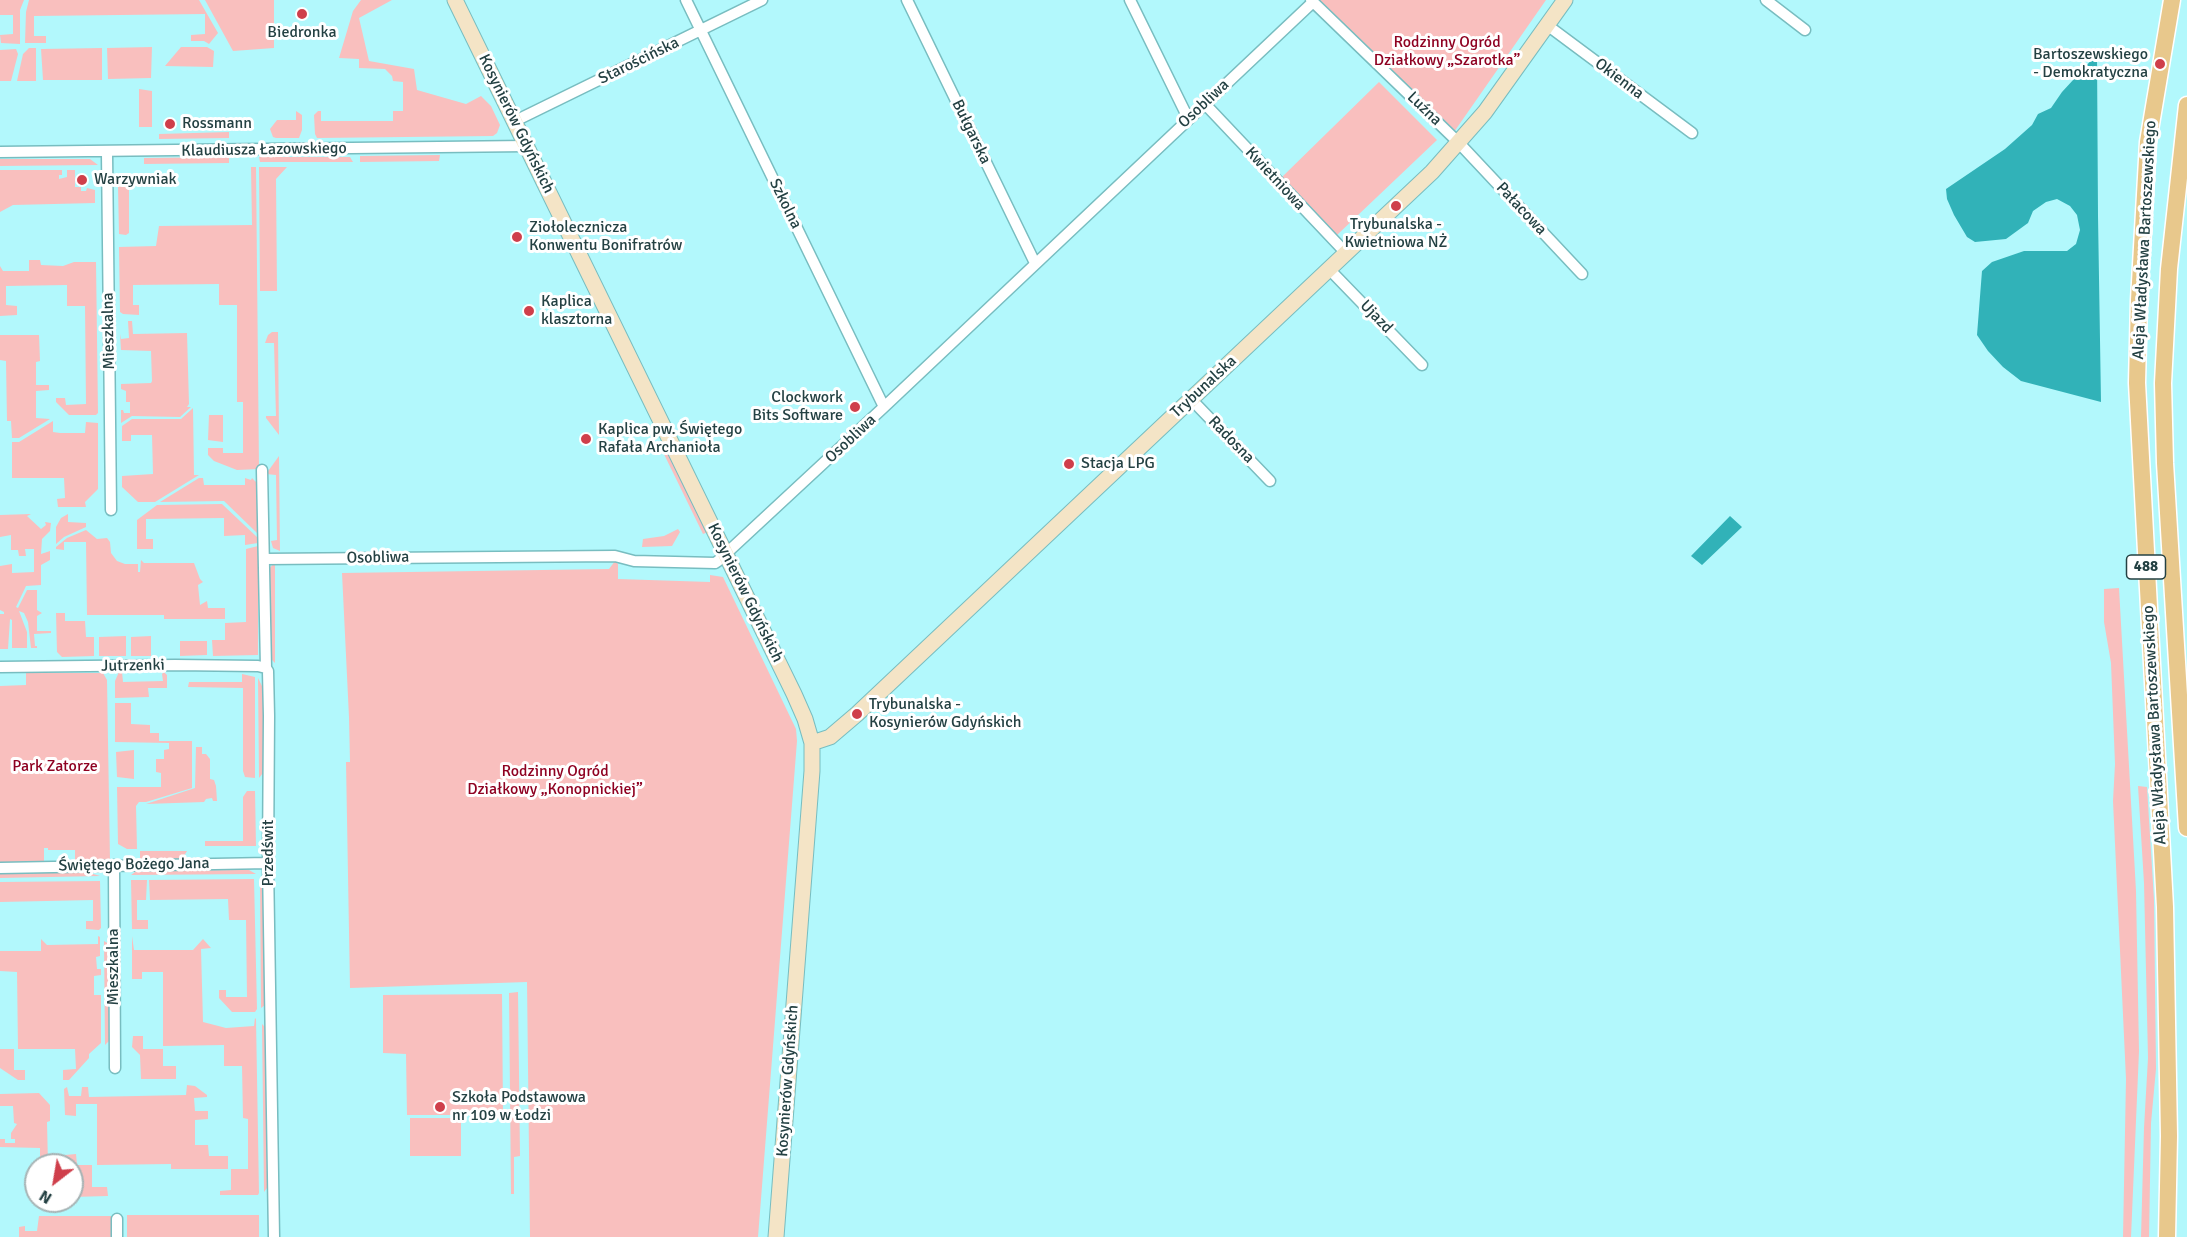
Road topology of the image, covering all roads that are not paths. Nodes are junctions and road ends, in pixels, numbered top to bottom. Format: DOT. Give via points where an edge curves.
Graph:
graph roads {
  1 [pos="455,0"];
  2 [pos="686,0"];
  3 [pos="762,0"];
  4 [pos="907,0"];
  5 [pos="1130,0"];
  6 [pos="1565,0"];
  7 [pos="1766,0"];
  8 [pos="2172,0"];
  9 [pos="1312,1"];
  10 [pos="1547,25"];
  11 [pos="701,30"];
  12 [pos="1805,30"];
  13 [pos="1205,104"];
  14 [pos="2187,105"];
  15 [pos="1188,118"];
  16 [pos="515,121"];
  17 [pos="1692,133"];
  18 [pos="1460,143"];
  19 [pos="527,146"];
  20 [pos="0,152"];
  21 [pos="107,153"];
  22 [pos="1346,253"];
  23 [pos="1035,263"];
  24 [pos="1329,269"];
  25 [pos="1582,274"];
  26 [pos="1422,365"];
  27 [pos="1191,399"];
  28 [pos="884,407"];
  29 [pos="262,470"];
  30 [pos="1270,481"];
  31 [pos="111,510"];
  32 [pos="727,555"];
  33 [pos="265,559"];
  34 [pos="0,667"];
  35 [pos="266,669"];
  36 [pos="812,743"];
  37 [pos="2187,828"];
  38 [pos="268,863"];
  39 [pos="114,865"];
  40 [pos="0,868"];
  41 [pos="115,1068"];
  42 [pos="117,1219"];
  43 [pos="117,1237"];
  44 [pos="274,1237"];
  45 [pos="776,1237"];
  46 [pos="2167,1237"];
  1 -- 16 [label="street, Kosynierów Gdyńskich"];
  2 -- 11 [label="street, Szkolna"];
  3 -- 11 [label="street, Starościńska"];
  4 -- 23 [label="street, Bułgarska"];
  5 -- 15 [label="street"];
  6 -- 10 [label="street, Trybunalska"];
  7 -- 12 [label="street"];
  8 -- 46 [label="main road, Aleja Władysława Bartoszewskiego / 488" via="2148,142 2138,383 2165,908"];
  9 -- 13 [label="street, Osobliwa"];
  9 -- 18 [label="street, Luźna"];
  10 -- 17 [label="street, Okienna"];
  10 -- 18 [label="street, Trybunalska"];
  11 -- 16 [label="street, Starościńska"];
  11 -- 28 [label="street, Szkolna"];
  13 -- 15 [label="street, Osobliwa"];
  13 -- 22 [label="street, Kwietniowa"];
  14 -- 37 [label="main road, Aleja Władysława Bartoszewskiego / 488" via="2169,269 2163,383"];
  15 -- 23 [label="street, Osobliwa"];
  16 -- 19 [label="street, Kosynierów Gdyńskich"];
  18 -- 22 [label="street, Trybunalska"];
  18 -- 25 [label="street, Pałacowa"];
  19 -- 21 [label="street, Klaudiusza Łazowskiego"];
  19 -- 32 [label="street, Kosynierów Gdyńskich"];
  20 -- 21 [label="street, Klaudiusza Łazowskiego"];
  21 -- 31 [label="street, Mieszkalna"];
  22 -- 24 [label="street, Trybunalska"];
  23 -- 28 [label="street, Osobliwa"];
  24 -- 26 [label="street, Ujazd"];
  24 -- 27 [label="street, Trybunalska"];
  27 -- 30 [label="street, Radosna"];
  27 -- 36 [label="street, Trybunalska" via="857,714 830,736"];
  28 -- 32 [label="street, Osobliwa"];
  29 -- 33 [label="street, Przedświt"];
  32 -- 33 [label="street, Osobliwa" via="715,563 634,561 615,556"];
  32 -- 36 [label="street, Kosynierów Gdyńskich" via="794,694"];
  33 -- 35 [label="street, Przedświt"];
  34 -- 35 [label="street, Jutrzenki" via="174,665"];
  35 -- 38 [label="street, Przedświt"];
  36 -- 45 [label="street, Kosynierów Gdyńskich"];
  38 -- 39 [label="street, Świętego Bożego Jana"];
  38 -- 44 [label="street, Przedświt"];
  39 -- 40 [label="street, Świętego Bożego Jana"];
  39 -- 41 [label="street, Mieszkalna"];
  42 -- 43 [label="street"];
}
